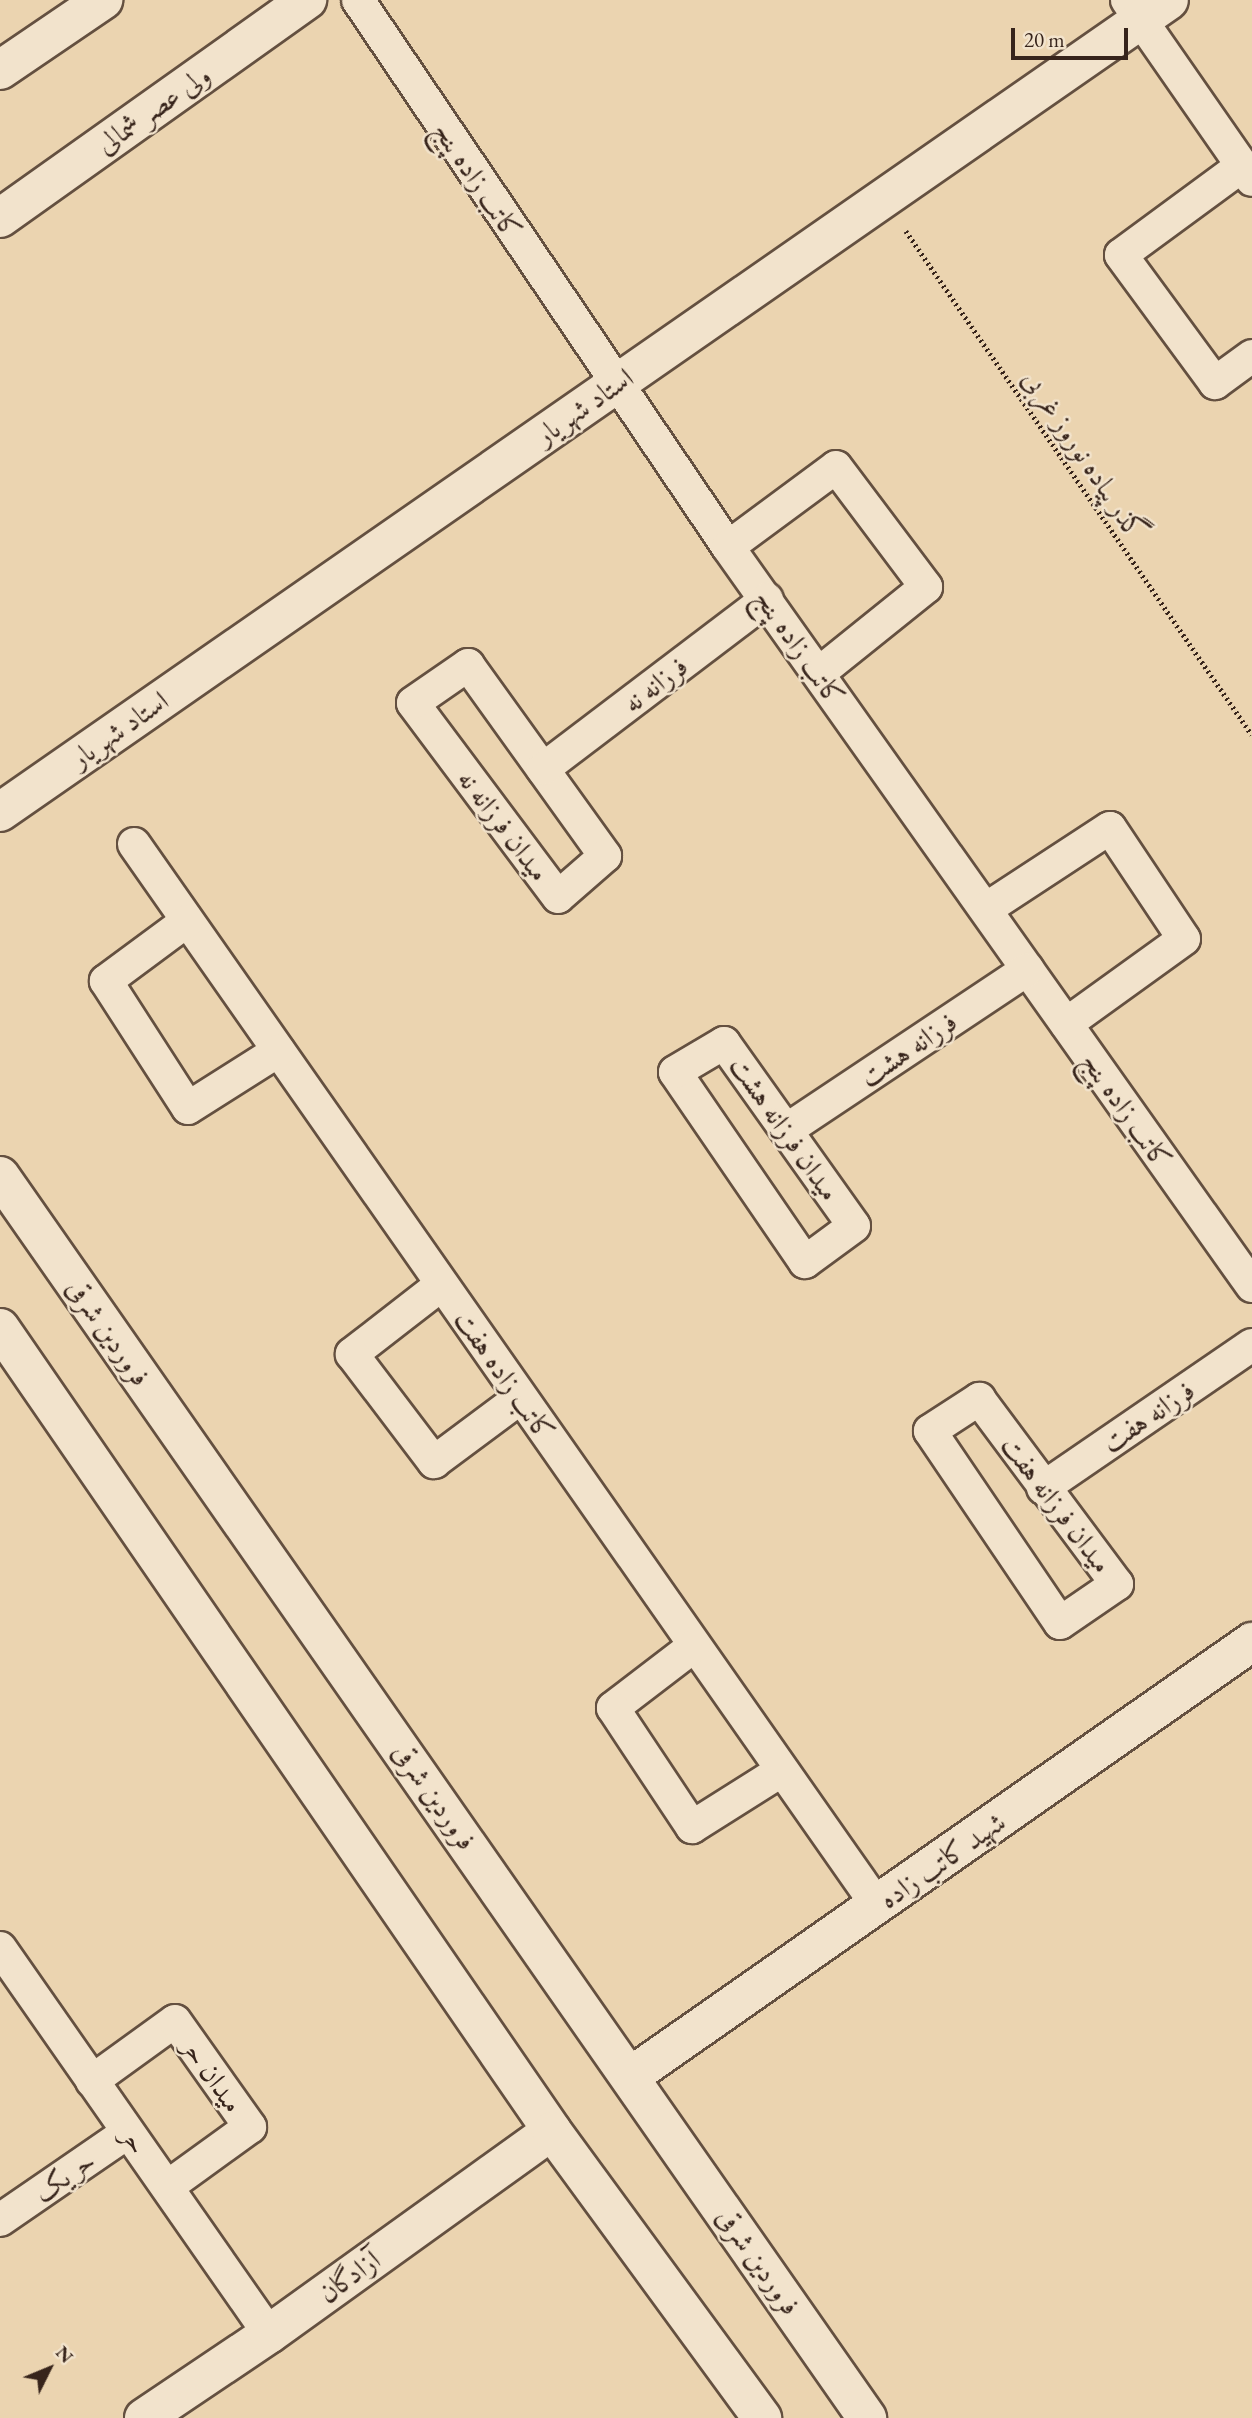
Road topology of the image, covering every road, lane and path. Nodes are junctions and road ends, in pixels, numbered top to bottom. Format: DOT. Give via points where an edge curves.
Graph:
graph roads {
  1 [pos="103,0"];
  2 [pos="307,0"];
  3 [pos="358,0"];
  4 [pos="1145,7"];
  5 [pos="0,70"];
  6 [pos="1247,173"];
  7 [pos="883,198"];
  8 [pos="0,218"];
  9 [pos="1252,356"];
  10 [pos="615,384"];
  11 [pos="728,547"];
  12 [pos="767,599"];
  13 [pos="819,673"];
  14 [pos="1252,735"];
  15 [pos="543,769"];
  16 [pos="0,812"];
  17 [pos="134,845"];
  18 [pos="986,909"];
  19 [pos="187,920"];
  20 [pos="1028,969"];
  21 [pos="1066,1024"];
  22 [pos="278,1051"];
  23 [pos="788,1129"];
  24 [pos="0,1176"];
  25 [pos="1249,1277"];
  26 [pos="442,1285"];
  27 [pos="0,1328"];
  28 [pos="1252,1345"];
  29 [pos="520,1398"];
  30 [pos="1043,1488"];
  31 [pos="1252,1643"];
  32 [pos="694,1646"];
  33 [pos="781,1771"];
  34 [pos="877,1905"];
  35 [pos="0,1948"];
  36 [pos="631,2077"];
  37 [pos="92,2081"];
  38 [pos="552,2131"];
  39 [pos="128,2132"];
  40 [pos="167,2187"];
  41 [pos="0,2220"];
  42 [pos="269,2334"];
  43 [pos="144,2418"];
  44 [pos="762,2418"];
  45 [pos="867,2418"];
  1 -- 5 [label="main road"];
  2 -- 8 [label="main road, ولی عصر شمالی"];
  3 -- 10 [label="street, کاتب زاده پنج"];
  4 -- 6 [label="street"];
  4 -- 7 [label="main road, استاد شهریار"];
  6 -- 9 [label="street" via="1121,254 1214,383"];
  7 -- 10 [label="main road, استاد شهریار"];
  7 -- 14 [label="path, گذر پیاده نوروز غربی"];
  10 -- 11 [label="street, کاتب زاده پنج"];
  10 -- 16 [label="main road, استاد شهریار"];
  11 -- 12 [label="street, کاتب زاده پنج"];
  11 -- 13 [label="street" via="836,467 926,587"];
  12 -- 13 [label="street, کاتب زاده پنج"];
  12 -- 15 [label="street, فرزانه نه"];
  13 -- 18 [label="street, کاتب زاده پنج"];
  15 -- 15 [label="street, میدان فرزانه نه" via="468,665 413,703 558,897 605,856"];
  17 -- 19 [label="street, کاتب زاده هفت"];
  18 -- 20 [label="street, کاتب زاده پنج"];
  18 -- 21 [label="street" via="1110,828 1184,939"];
  19 -- 22 [label="street, کاتب زاده هفت"];
  19 -- 22 [label="street" via="106,981 188,1108"];
  20 -- 21 [label="street, کاتب زاده پنج"];
  20 -- 23 [label="street, فرزانه هشت"];
  21 -- 25 [label="street, کاتب زاده پنج"];
  22 -- 26 [label="street, کاتب زاده هفت"];
  23 -- 23 [label="street, میدان فرزانه هشت" via="724,1043 675,1072 805,1262 855,1226"];
  24 -- 36 [label="main road, فروردین شرقی"];
  26 -- 29 [label="street, کاتب زاده هفت"];
  26 -- 29 [label="street" via="352,1354 434,1462"];
  27 -- 38 [label="main road"];
  28 -- 30 [label="street, فرزانه هفت"];
  29 -- 32 [label="street, کاتب زاده هفت"];
  30 -- 30 [label="street, میدان فرزانه هفت" via="979,1399 930,1431 1060,1623 1117,1584"];
  31 -- 34 [label="main road, شهید کاتب زاده"];
  32 -- 33 [label="street, کاتب زاده هفت"];
  32 -- 33 [label="street" via="613,1708 692,1826"];
  33 -- 34 [label="street, کاتب زاده هفت"];
  34 -- 36 [label="main road, شهید کاتب زاده"];
  35 -- 37 [label="street, حر"];
  36 -- 45 [label="main road, فروردین شرقی"];
  37 -- 39 [label="street, حر"];
  37 -- 40 [label="street, میدان حر" via="176,2021 250,2127"];
  38 -- 42 [label="main road, آزادگان"];
  38 -- 44 [label="main road"];
  39 -- 40 [label="street, حر"];
  39 -- 41 [label="street, حر یک"];
  40 -- 42 [label="street, حر"];
  42 -- 43 [label="main road, آزادگان"];
}
